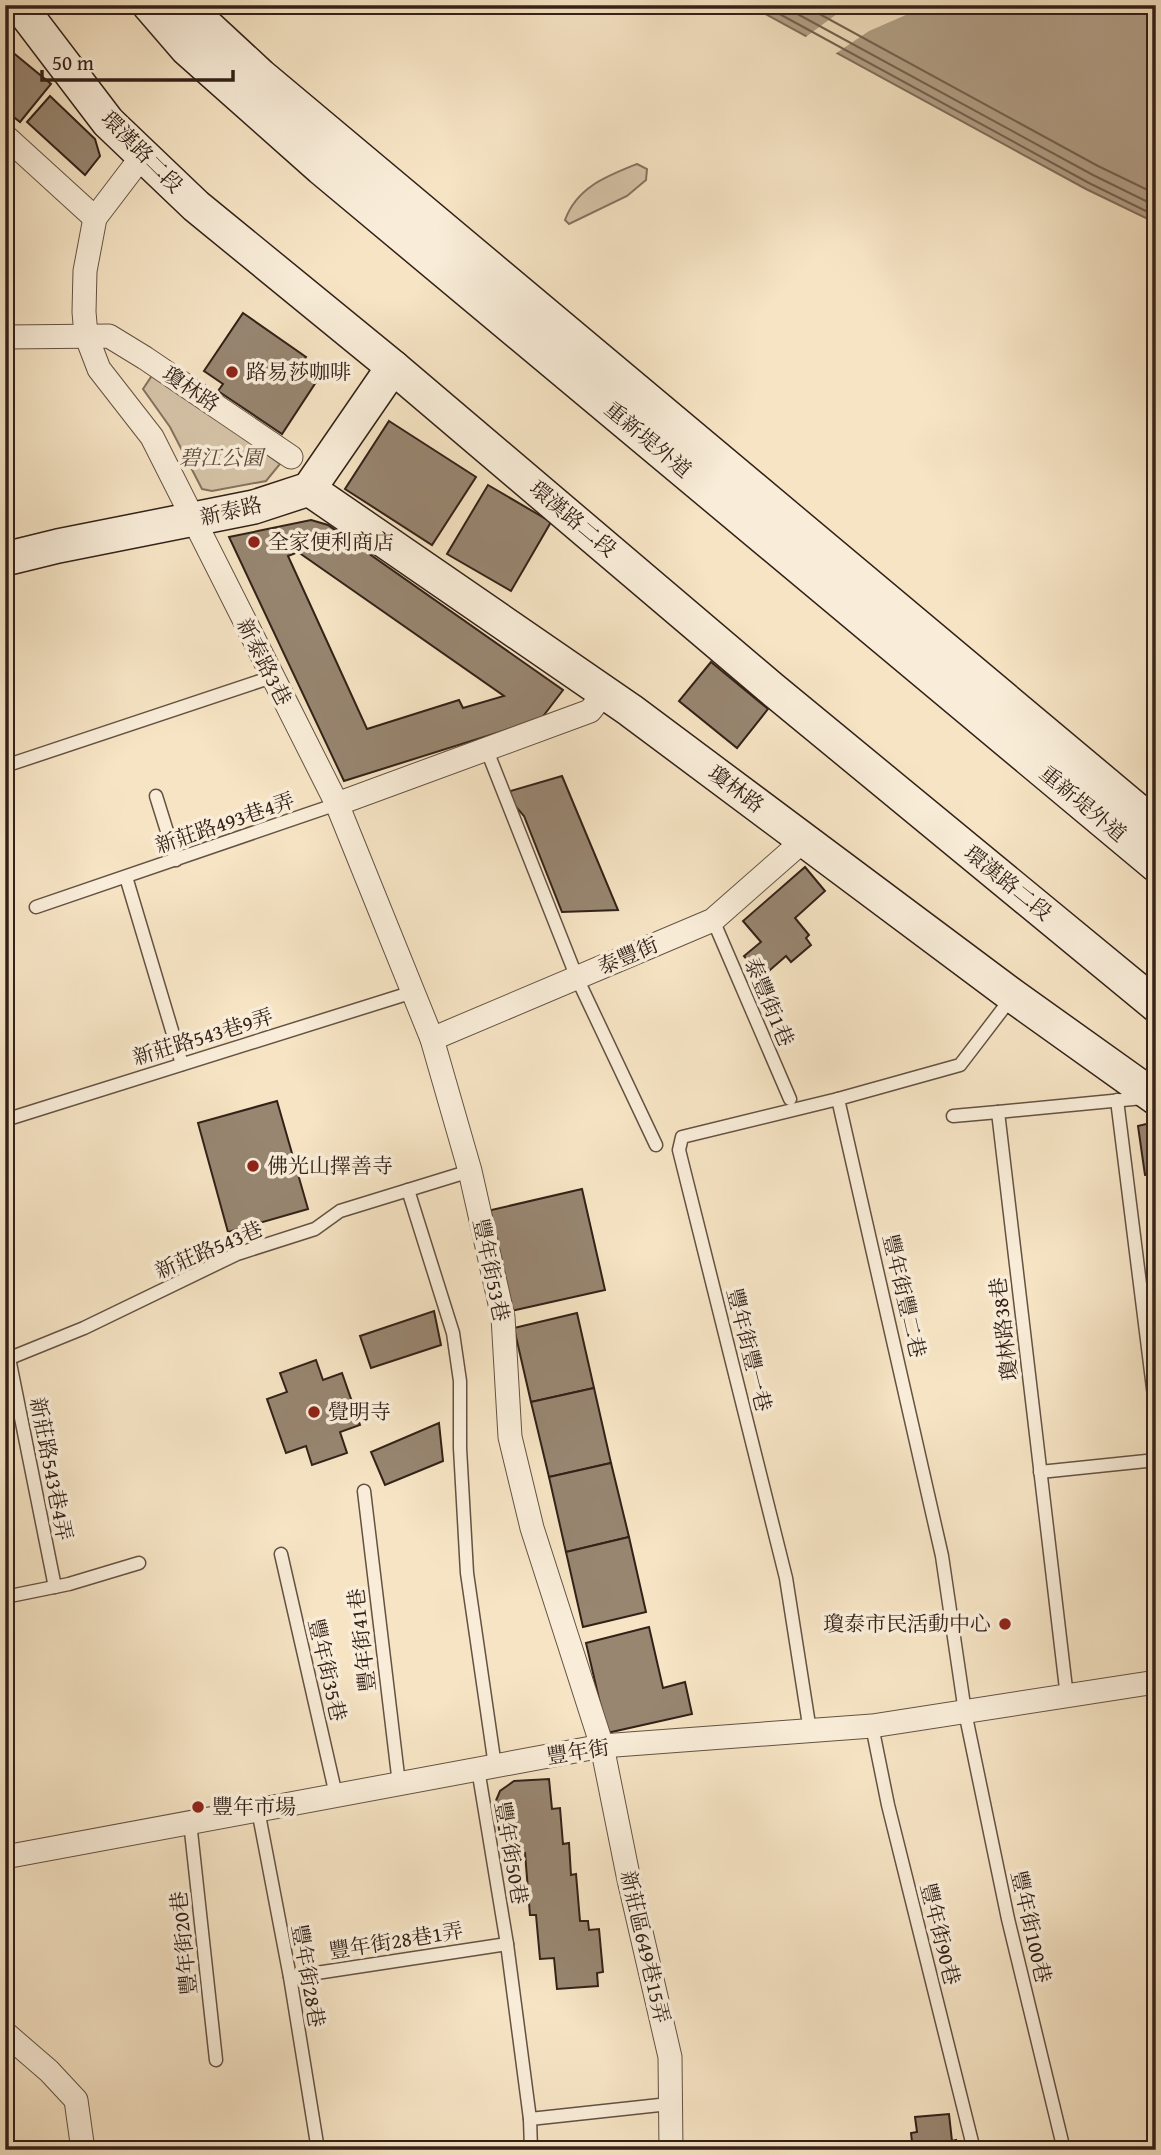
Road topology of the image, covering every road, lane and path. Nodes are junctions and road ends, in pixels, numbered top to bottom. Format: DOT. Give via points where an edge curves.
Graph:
graph roads {
  1 [pos="19,5"];
  2 [pos="149,5"];
  3 [pos="189,5"];
  4 [pos="5,136"];
  5 [pos="143,155"];
  6 [pos="95,218"];
  7 [pos="86,335"];
  8 [pos="5,337"];
  9 [pos="393,367"];
  10 [pos="290,457"];
  11 [pos="309,489"];
  12 [pos="193,520"];
  13 [pos="5,559"];
  14 [pos="272,677"];
  15 [pos="604,693"];
  16 [pos="486,748"];
  17 [pos="5,766"];
  18 [pos="156,796"];
  19 [pos="337,804"];
  20 [pos="1156,826"];
  21 [pos="804,840"];
  22 [pos="176,860"];
  23 [pos="1156,865"];
  24 [pos="126,877"];
  25 [pos="36,907"];
  26 [pos="713,920"];
  27 [pos="577,978"];
  28 [pos="413,992"];
  29 [pos="1013,996"];
  30 [pos="1156,1005"];
  31 [pos="432,1039"];
  32 [pos="181,1064"];
  33 [pos="1155,1097"];
  34 [pos="790,1099"];
  35 [pos="838,1099"];
  36 [pos="1117,1100"];
  37 [pos="998,1112"];
  38 [pos="953,1116"];
  39 [pos="5,1120"];
  40 [pos="656,1145"];
  41 [pos="470,1171"];
  42 [pos="408,1190"];
  43 [pos="7,1359"];
  44 [pos="1156,1412"];
  45 [pos="1156,1460"];
  46 [pos="1040,1472"];
  47 [pos="364,1491"];
  48 [pos="281,1554"];
  49 [pos="139,1563"];
  50 [pos="55,1587"];
  51 [pos="5,1597"];
  52 [pos="1156,1682"];
  53 [pos="1067,1697"];
  54 [pos="965,1713"];
  55 [pos="872,1726"];
  56 [pos="810,1731"];
  57 [pos="602,1746"];
  58 [pos="486,1768"];
  59 [pos="400,1784"];
  60 [pos="336,1795"];
  61 [pos="258,1810"];
  62 [pos="190,1822"];
  63 [pos="5,1857"];
  64 [pos="507,1944"];
  65 [pos="290,1977"];
  66 [pos="5,2034"];
  67 [pos="216,2060"];
  68 [pos="669,2104"];
  69 [pos="530,2119"];
  70 [pos="83,2150"];
  71 [pos="318,2150"];
  72 [pos="530,2150"];
  73 [pos="671,2150"];
  74 [pos="974,2150"];
  75 [pos="1064,2150"];
  1 -- 5 [label="street, 環漢路二段" via="108,122"];
  2 -- 23 [label="street, 重新堤外道" via="187,49 321,168"];
  3 -- 20 [label="street, 重新堤外道" via="261,76"];
  4 -- 6 [label="street"];
  5 -- 6 [label="street"];
  5 -- 9 [label="street, 環漢路二段" via="196,206"];
  6 -- 7 [label="street, 新泰路3巷" via="85,271"];
  7 -- 8 [label="street, 瓊林路"];
  7 -- 10 [label="street, 瓊林路" via="108,336 145,358"];
  7 -- 12 [label="street, 新泰路3巷" via="99,369 152,437"];
  9 -- 11 [label="street"];
  9 -- 30 [label="street, 環漢路二段" via="771,688"];
  11 -- 12 [label="street, 新泰路"];
  11 -- 15 [label="street, 瓊林路"];
  12 -- 13 [label="street, 新泰路"];
  12 -- 14 [label="street, 新泰路3巷"];
  14 -- 17 [label="lane"];
  14 -- 19 [label="street, 新泰路3巷"];
  15 -- 16 [label="street" via="590,711"];
  15 -- 21 [label="street, 瓊林路"];
  16 -- 19 [label="street"];
  16 -- 27 [label="lane"];
  18 -- 22 [label="lane"];
  19 -- 22 [label="lane, 新莊路493巷4弄"];
  19 -- 28 [label="street, 豐年街53巷"];
  21 -- 26 [label="street, 泰豐街"];
  21 -- 29 [label="street, 瓊林路"];
  22 -- 24 [label="lane, 新莊路493巷4弄"];
  24 -- 25 [label="lane, 新莊路493巷4弄"];
  24 -- 32 [label="lane"];
  26 -- 27 [label="street, 泰豐街"];
  26 -- 34 [label="lane, 泰豐街1巷"];
  27 -- 31 [label="street, 泰豐街"];
  27 -- 40 [label="lane"];
  28 -- 31 [label="street, 豐年街53巷"];
  28 -- 32 [label="lane, 新莊路543巷9弄"];
  29 -- 33 [label="street, 瓊林路"];
  29 -- 35 [label="lane" via="960,1065"];
  31 -- 41 [label="street, 豐年街53巷"];
  32 -- 39 [label="lane, 新莊路543巷9弄"];
  33 -- 36 [label="lane"];
  35 -- 54 [label="lane, 豐年街豐二巷" via="942,1556"];
  35 -- 56 [label="lane, 豐年街豐一巷" via="682,1138 679,1150 786,1578"];
  36 -- 37 [label="lane"];
  36 -- 44 [label="lane"];
  37 -- 38 [label="lane"];
  37 -- 46 [label="lane, 瓊林路38巷"];
  41 -- 42 [label="lane, 新莊路543巷"];
  41 -- 57 [label="street, 豐年街53巷" via="503,1317 510,1437 532,1528"];
  42 -- 43 [label="lane, 新莊路543巷" via="340,1211 315,1229 237,1254 84,1328"];
  42 -- 58 [label="lane" via="453,1333 460,1381 467,1573"];
  43 -- 50 [label="lane, 新莊路543巷4弄"];
  45 -- 46 [label="lane"];
  46 -- 53 [label="lane, 瓊林路38巷"];
  47 -- 59 [label="lane, 豐年街41巷"];
  48 -- 60 [label="lane, 豐年街35巷"];
  49 -- 50 [label="lane"];
  50 -- 51 [label="lane"];
  52 -- 53 [label="street, 豐年街"];
  53 -- 54 [label="street, 豐年街"];
  54 -- 55 [label="street, 豐年街"];
  54 -- 75 [label="lane, 豐年街100巷" via="1008,1919"];
  55 -- 56 [label="street, 豐年街"];
  55 -- 74 [label="lane, 豐年街90巷"];
  56 -- 57 [label="street, 豐年街"];
  57 -- 58 [label="street, 豐年街"];
  57 -- 68 [label="street, 新莊區649巷15弄" via="670,2056"];
  58 -- 59 [label="street, 豐年街"];
  58 -- 64 [label="lane, 豐年街50巷"];
  59 -- 60 [label="street, 豐年街"];
  60 -- 61 [label="street, 豐年街"];
  61 -- 62 [label="street, 豐年街"];
  61 -- 65 [label="lane, 豐年街28巷"];
  62 -- 63 [label="street, 豐年街"];
  62 -- 67 [label="lane, 豐年街20巷"];
  64 -- 65 [label="lane, 豐年街28巷1弄"];
  64 -- 69 [label="lane, 豐年街50巷"];
  65 -- 71 [label="lane, 豐年街28巷"];
  66 -- 70 [label="street" via="76,2100"];
  68 -- 69 [label="lane"];
  68 -- 73 [label="street, 新莊區649巷15弄"];
  69 -- 72 [label="lane, 豐年街50巷"];
}
